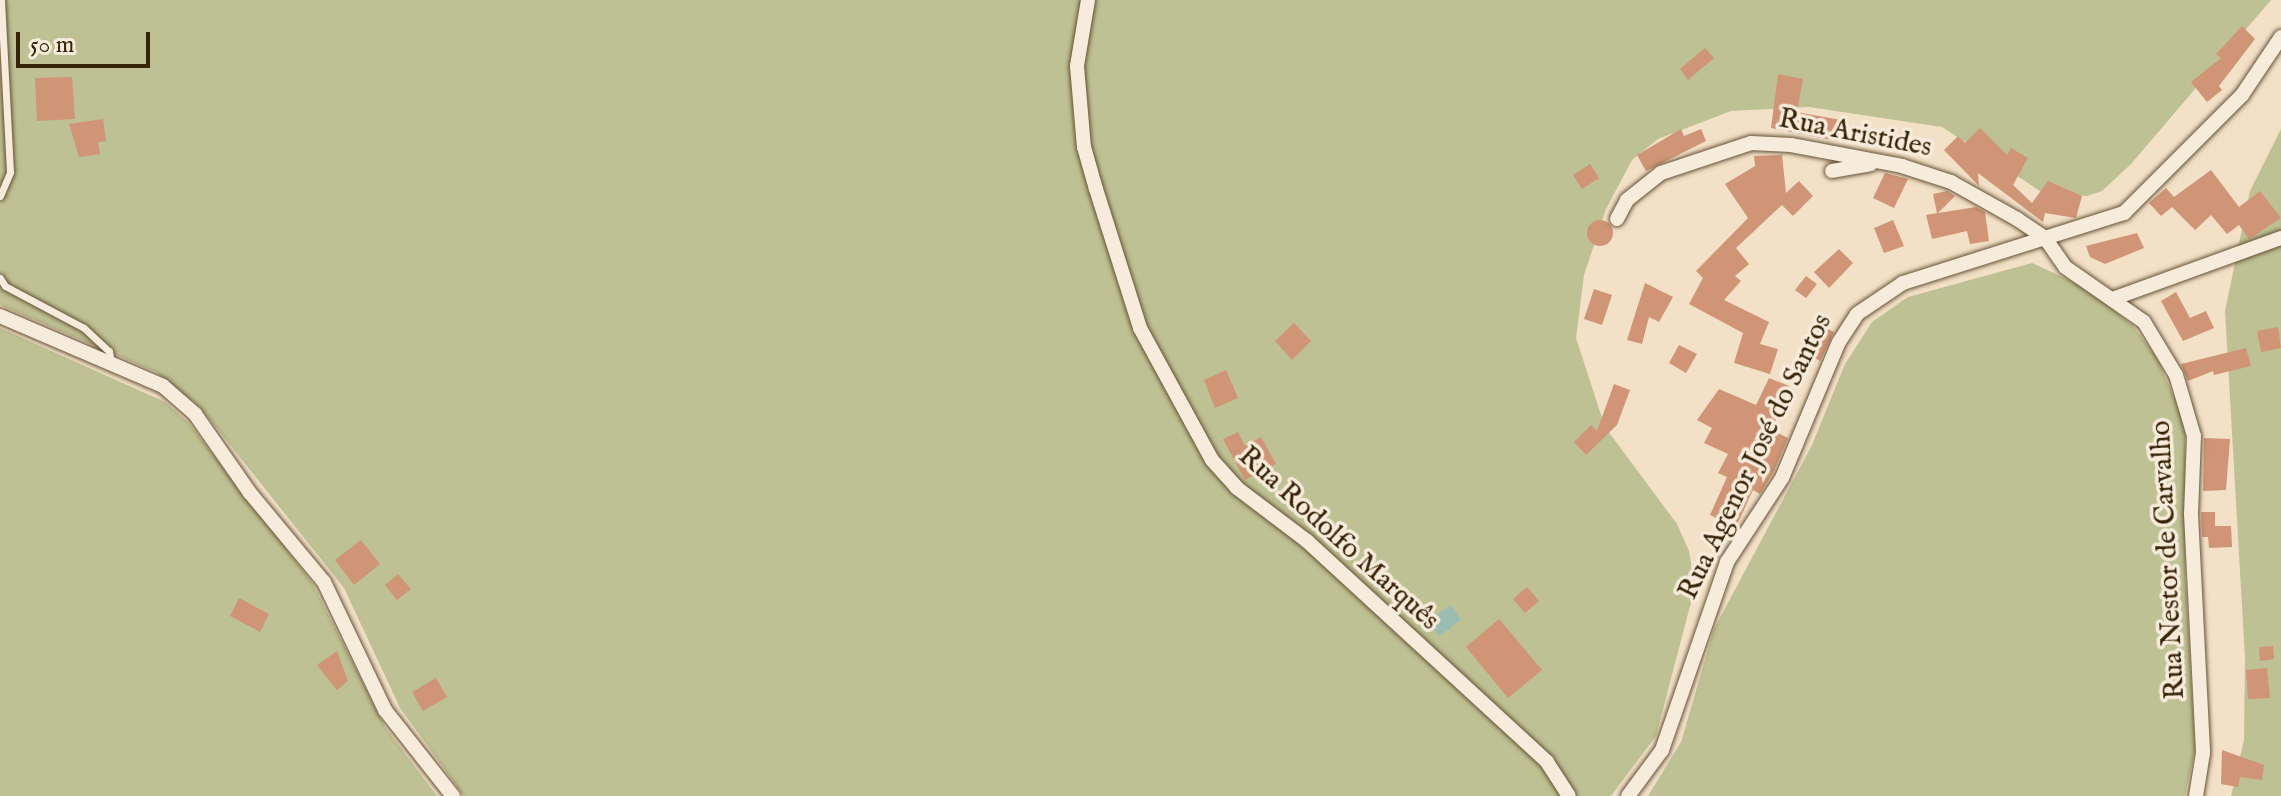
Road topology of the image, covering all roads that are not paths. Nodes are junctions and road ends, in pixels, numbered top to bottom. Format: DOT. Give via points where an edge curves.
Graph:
graph roads {
  1 [pos="1,0"];
  2 [pos="1088,0"];
  3 [pos="2281,37"];
  4 [pos="1879,162"];
  5 [pos="1832,171"];
  6 [pos="0,196"];
  7 [pos="1617,219"];
  8 [pos="2045,238"];
  9 [pos="2281,238"];
  10 [pos="0,278"];
  11 [pos="2115,298"];
  12 [pos="0,316"];
  13 [pos="112,367"];
  14 [pos="453,796"];
  15 [pos="1569,796"];
  16 [pos="1628,796"];
  17 [pos="2196,796"];
  1 -- 6 [label="lane" via="10,172"];
  2 -- 15 [label="street, Rua Rodolfo Marquês" via="1077,66 1084,147 1140,328 1212,460 1249,499 1307,541 1547,762"];
  3 -- 8 [label="street, Rua Agenor José do Santos" via="2242,95 2133,205 2113,219"];
  4 -- 5 [label="street"];
  4 -- 7 [label="street, Rua Aristides" via="1765,141 1735,146 1650,180 1627,200"];
  4 -- 8 [label="street, Rua Aristides" via="1951,182"];
  8 -- 11 [label="street, Rua Nestor de Carvalho" via="2055,259"];
  8 -- 16 [label="street, Rua Agenor José do Santos" via="1903,283 1857,314 1839,342 1782,478 1727,562 1662,750"];
  9 -- 11 [label="street"];
  10 -- 13 [label="lane" via="5,286 84,328 109,351"];
  11 -- 17 [label="street, Rua Nestor de Carvalho" via="2161,345 2192,419 2203,753"];
  12 -- 13 [label="street"];
  13 -- 14 [label="street" via="163,386 206,427 250,493 324,582 385,710"];
}
